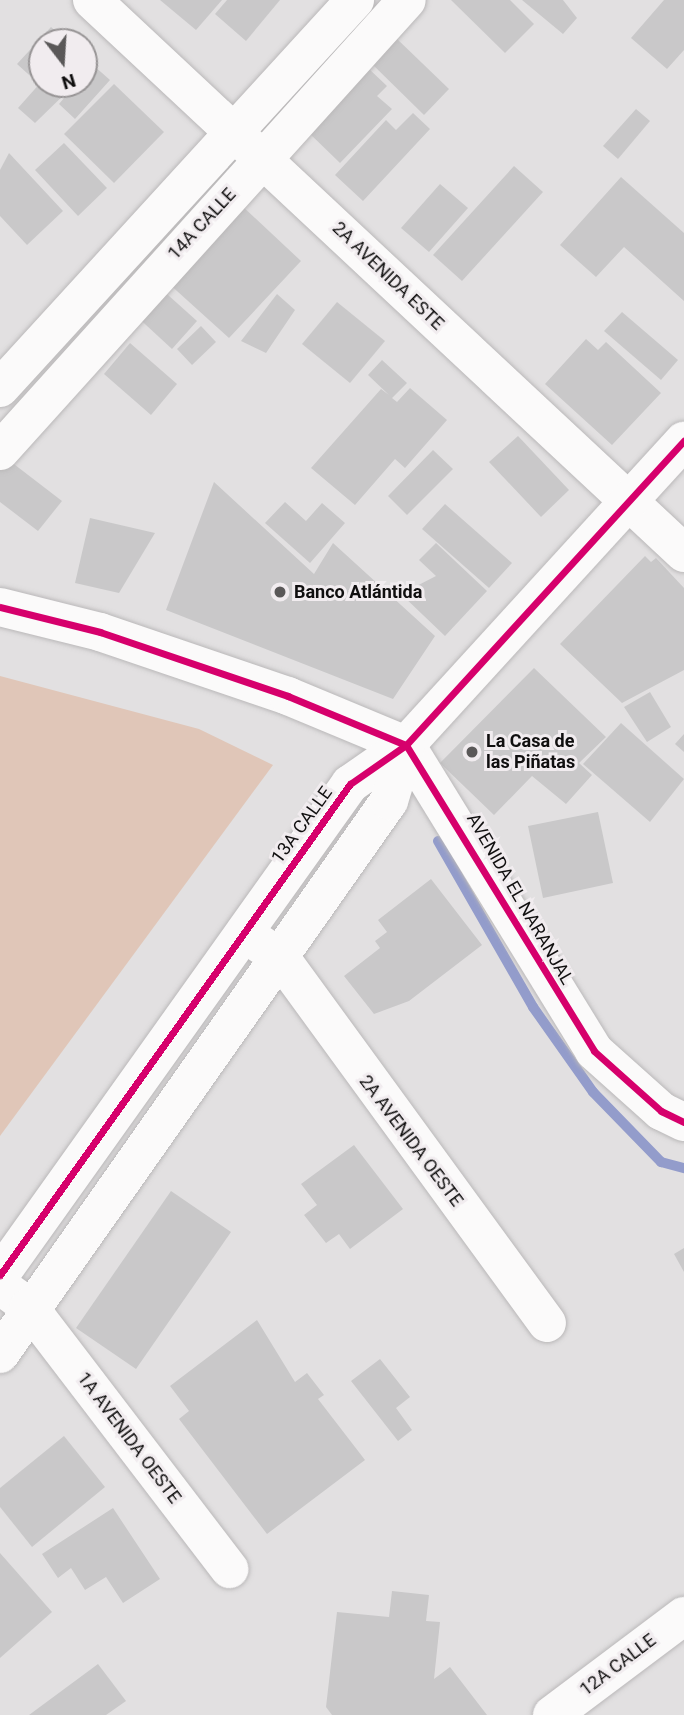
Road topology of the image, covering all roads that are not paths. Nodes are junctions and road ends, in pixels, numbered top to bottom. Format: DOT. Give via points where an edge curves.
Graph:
graph roads {
  1 [pos="92,0"];
  2 [pos="355,0"];
  3 [pos="407,0"];
  4 [pos="249,145"];
  5 [pos="6,367"];
  6 [pos="46,394"];
  7 [pos="684,441"];
  8 [pos="0,450"];
  9 [pos="628,504"];
  10 [pos="684,554"];
  11 [pos="0,607"];
  12 [pos="406,745"];
  13 [pos="244,933"];
  14 [pos="280,957"];
  15 [pos="684,1122"];
  16 [pos="0,1275"];
  17 [pos="15,1296"];
  18 [pos="547,1322"];
  19 [pos="0,1354"];
  20 [pos="229,1569"];
  21 [pos="684,1616"];
  22 [pos="552,1715"];
  1 -- 4 [label="street, 2A AVENIDA ESTE"];
  2 -- 4 [label="street"];
  3 -- 4 [label="street, 14A CALLE"];
  4 -- 5 [label="street"];
  4 -- 6 [label="street, 14A CALLE"];
  4 -- 9 [label="street, 2A AVENIDA ESTE"];
  5 -- 6 [label="street"];
  6 -- 8 [label="street, 14A CALLE"];
  7 -- 9 [label="street, 13A CALLE"];
  9 -- 10 [label="street, 2A AVENIDA ESTE"];
  9 -- 12 [label="street, 13A CALLE"];
  11 -- 12 [label="street" via="113,636 288,696"];
  12 -- 13 [label="street, 13A CALLE" via="350,785"];
  12 -- 14 [label="street, 13A CALLE" via="389,802"];
  12 -- 15 [label="street, AVENIDA EL NARANJAL" via="594,1051 661,1111"];
  13 -- 14 [label="street"];
  13 -- 16 [label="street, 13A CALLE"];
  14 -- 17 [label="street, 13A CALLE"];
  14 -- 18 [label="street, 2A AVENIDA OESTE"];
  17 -- 19 [label="street, 13A CALLE"];
  17 -- 20 [label="street, 1A AVENIDA OESTE"];
  21 -- 22 [label="street, 12A CALLE"];
}
